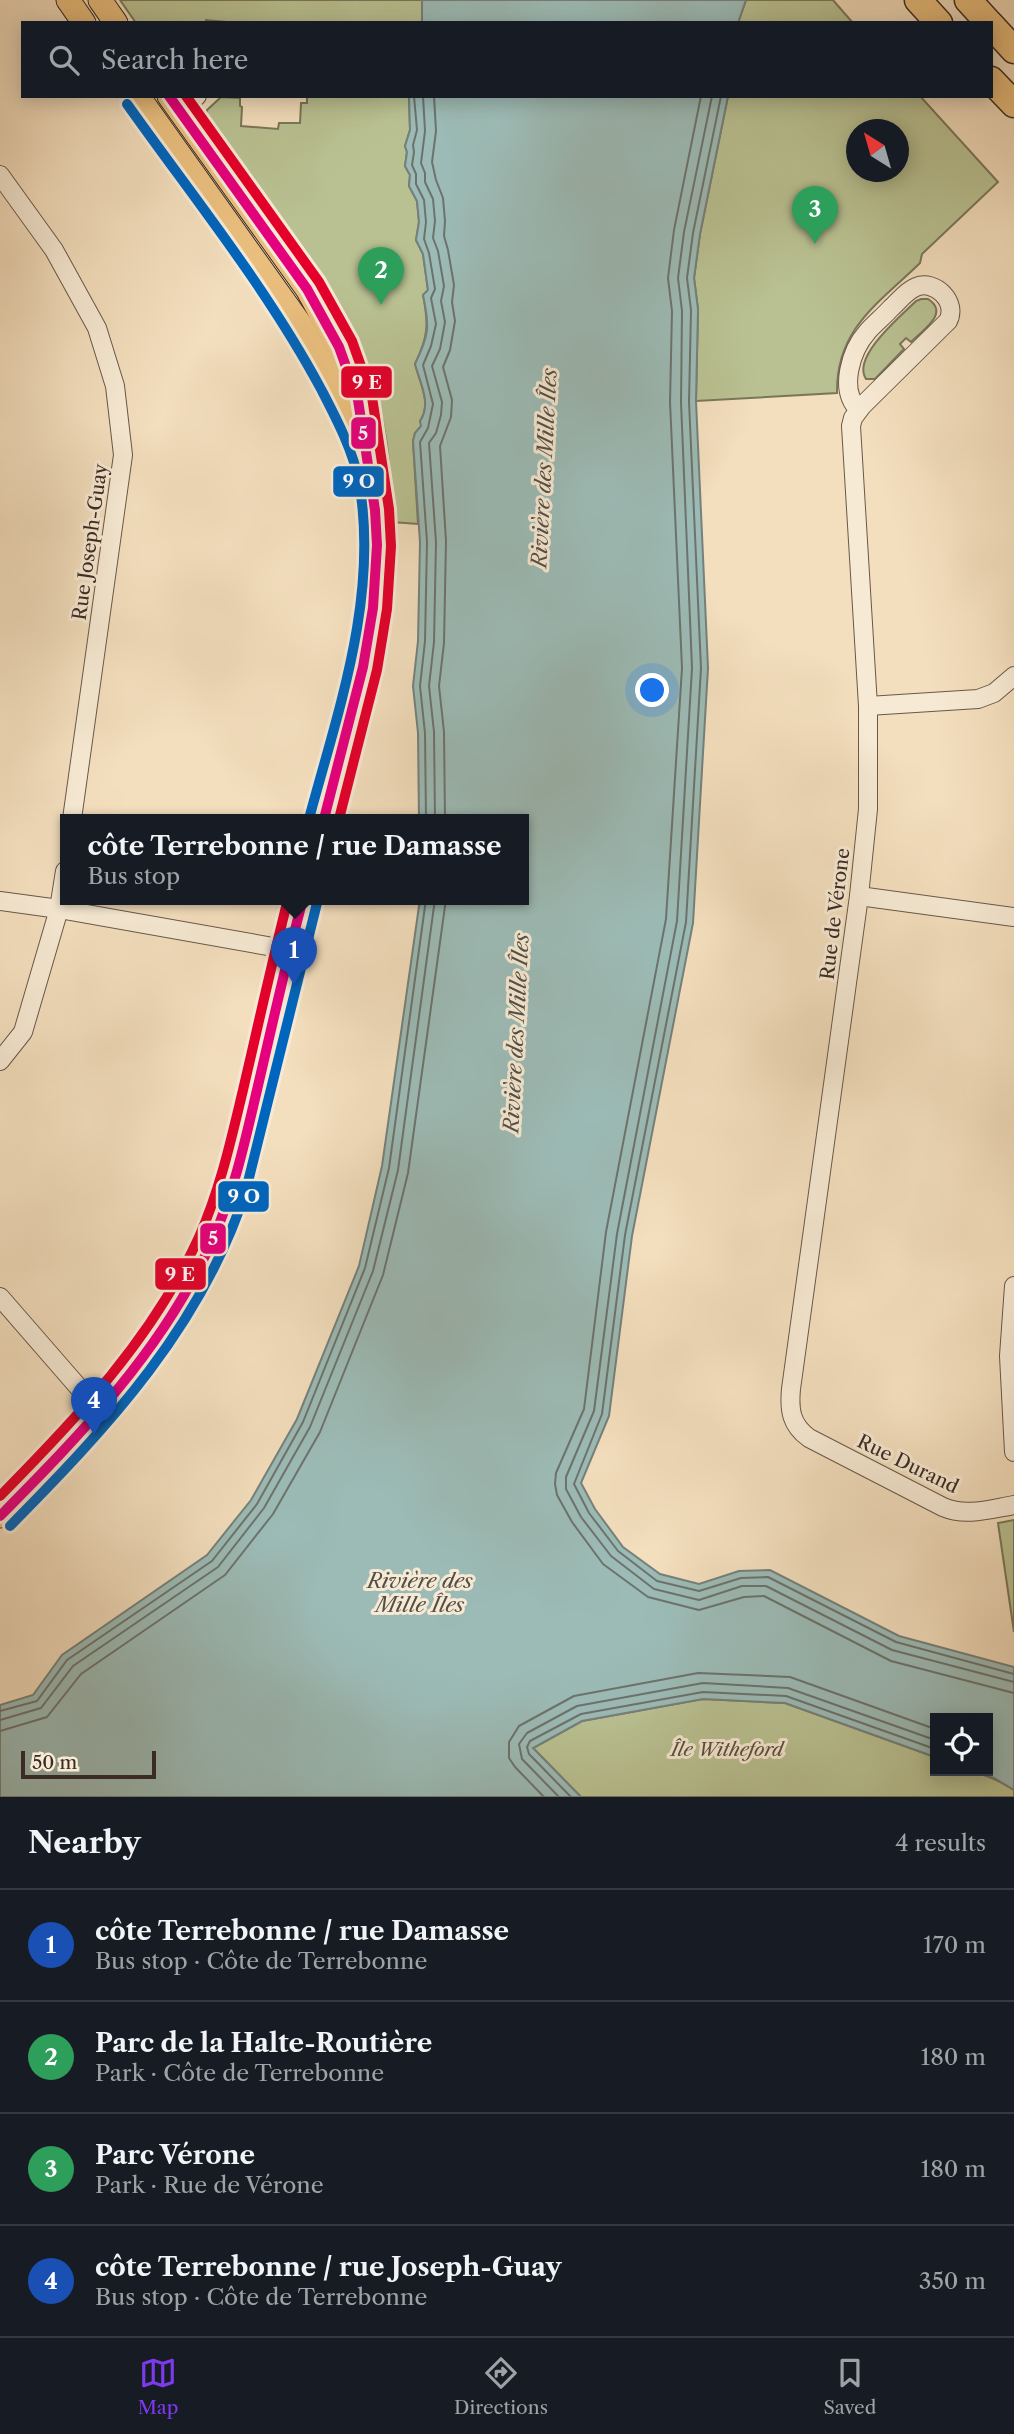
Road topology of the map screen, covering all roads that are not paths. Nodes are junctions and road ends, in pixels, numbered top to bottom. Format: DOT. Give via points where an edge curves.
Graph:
graph roads {
  1 [pos="68,0"];
  2 [pos="100,0"];
  3 [pos="918,0"];
  4 [pos="968,0"];
  5 [pos="83,21"];
  6 [pos="115,21"];
  7 [pos="937,21"];
  8 [pos="987,21"];
  9 [pos="993,27"];
  10 [pos="1014,50"];
  11 [pos="993,82"];
  12 [pos="139,98"];
  13 [pos="182,101"];
  14 [pos="1014,104"];
  15 [pos="158,125"];
  16 [pos="0,175"];
  17 [pos="859,410"];
  18 [pos="368,461"];
  19 [pos="1014,676"];
  20 [pos="868,706"];
  21 [pos="73,814"];
  22 [pos="325,814"];
  23 [pos="859,896"];
  24 [pos="0,901"];
  25 [pos="61,905"];
  26 [pos="301,905"];
  27 [pos="60,909"];
  28 [pos="1014,917"];
  29 [pos="290,950"];
  30 [pos="0,1061"];
  31 [pos="1014,1286"];
  32 [pos="0,1297"];
  33 [pos="100,1412"];
  34 [pos="793,1422"];
  35 [pos="1014,1452"];
  36 [pos="1014,1505"];
  37 [pos="0,1516"];
  1 -- 5 [label="main road"];
  2 -- 6 [label="main road"];
  3 -- 7 [label="highway"];
  4 -- 8 [label="highway"];
  9 -- 10 [label="highway"];
  11 -- 14 [label="highway"];
  12 -- 15 [label="main road"];
  13 -- 15 [label="main road"];
  13 -- 18 [label="main road" via="323,315 358,400"];
  15 -- 18 [label="main road" via="301,325"];
  16 -- 21 [label="street, Rue Joseph-Guay" via="54,250 97,328 115,386 123,455"];
  17 -- 17 [label="street" via="948,321 949,304 935,288 922,285 909,290 863,338 848,378 848,394"];
  17 -- 20 [label="street, Rue de Vérone" via="851,434"];
  18 -- 22 [label="main road" via="377,545 373,608 363,667"];
  19 -- 20 [label="street" via="994,693 978,699"];
  20 -- 23 [label="street, Rue de Vérone" via="868,809"];
  23 -- 28 [label="street"];
  23 -- 34 [label="street, Rue de Vérone" via="791,1389"];
  24 -- 27 [label="street"];
  25 -- 27 [label="street"];
  26 -- 29 [label="main road"];
  27 -- 29 [label="street"];
  27 -- 30 [label="street" via="23,1032"];
  29 -- 33 [label="main road" via="238,1169 217,1230 173,1316"];
  31 -- 35 [label="street" via="1009,1356"];
  32 -- 33 [label="street"];
  33 -- 37 [label="main road"];
  34 -- 36 [label="street, Rue Durand" via="809,1438 952,1511"];
}
